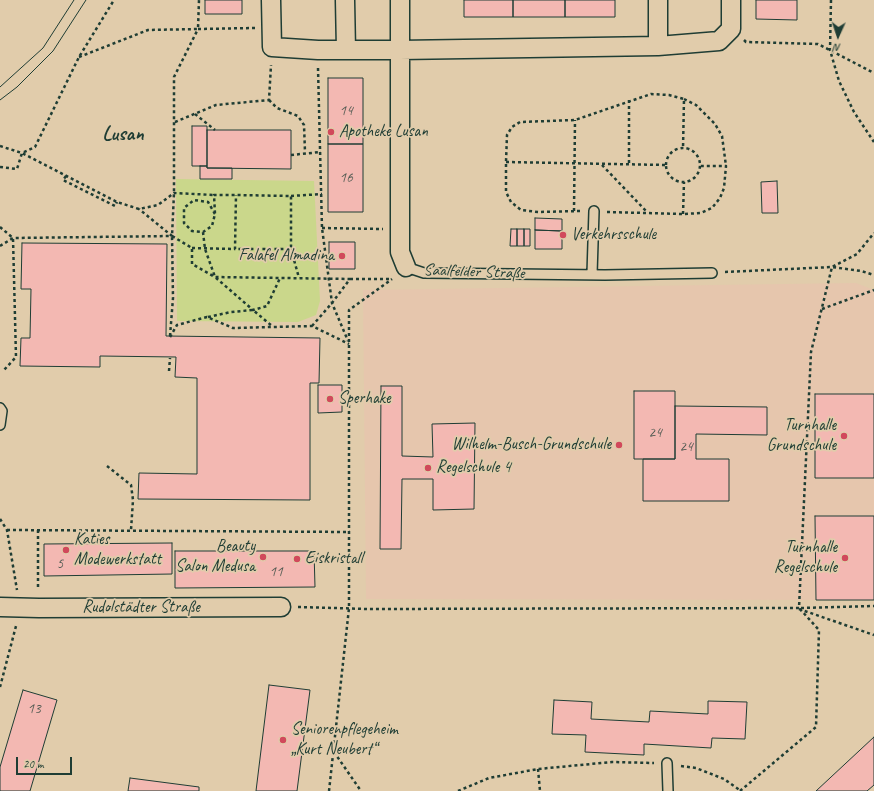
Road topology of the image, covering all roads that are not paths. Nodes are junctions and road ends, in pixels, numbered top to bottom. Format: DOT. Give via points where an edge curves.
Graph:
graph roads {
  1 [pos="271,0"];
  2 [pos="346,0"];
  3 [pos="400,0"];
  4 [pos="658,0"];
  5 [pos="731,0"];
  6 [pos="658,46"];
  7 [pos="346,50"];
  8 [pos="400,50"];
  9 [pos="594,212"];
  10 [pos="402,272"];
  11 [pos="712,273"];
  12 [pos="592,274"];
  13 [pos="1,410"];
  14 [pos="0,425"];
  15 [pos="0,607"];
  16 [pos="281,607"];
  17 [pos="668,763"];
  18 [pos="668,791"];
  1 -- 7 [label="street" via="272,47"];
  2 -- 7 [label="street"];
  3 -- 8 [label="street, Saalfelder Straße"];
  4 -- 6 [label="street"];
  5 -- 6 [label="street" via="731,29 719,41"];
  6 -- 8 [label="street"];
  7 -- 8 [label="street"];
  8 -- 10 [label="street, Saalfelder Straße" via="399,229"];
  9 -- 12 [label="lane"];
  10 -- 12 [label="lane, Saalfelder Straße"];
  11 -- 12 [label="lane, Saalfelder Straße"];
  13 -- 14 [label="lane"];
  15 -- 16 [label="street, Rudolstädter Straße"];
  17 -- 18 [label="lane"];
}
